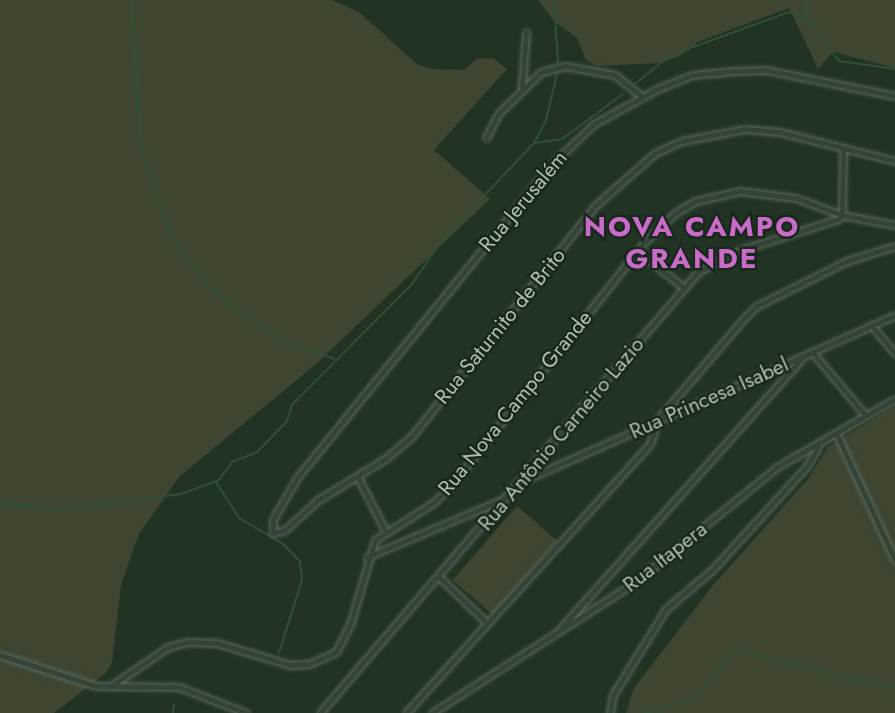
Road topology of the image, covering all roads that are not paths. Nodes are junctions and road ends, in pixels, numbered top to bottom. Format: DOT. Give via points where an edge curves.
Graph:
graph roads {
  1 [pos="526,32"];
  2 [pos="522,87"];
  3 [pos="895,96"];
  4 [pos="642,97"];
  5 [pos="486,138"];
  6 [pos="843,151"];
  7 [pos="895,161"];
  8 [pos="842,215"];
  9 [pos="895,225"];
  10 [pos="895,246"];
  11 [pos="637,251"];
  12 [pos="683,287"];
  13 [pos="895,314"];
  14 [pos="871,325"];
  15 [pos="809,354"];
  16 [pos="895,354"];
  17 [pos="895,399"];
  18 [pos="865,415"];
  19 [pos="658,419"];
  20 [pos="836,433"];
  21 [pos="819,444"];
  22 [pos="357,477"];
  23 [pos="523,481"];
  24 [pos="510,496"];
  25 [pos="385,530"];
  26 [pos="272,533"];
  27 [pos="367,557"];
  28 [pos="895,560"];
  29 [pos="439,577"];
  30 [pos="488,623"];
  31 [pos="553,636"];
  32 [pos="0,655"];
  33 [pos="111,687"];
  34 [pos="246,713"];
  35 [pos="320,713"];
  36 [pos="406,713"];
  37 [pos="432,713"];
  38 [pos="610,713"];
  1 -- 2 [label="street"];
  2 -- 4 [label="street" via="541,72 565,66 615,75"];
  2 -- 5 [label="street" via="498,114"];
  3 -- 4 [label="street, Rua Jerusalém" via="766,70 692,75"];
  4 -- 26 [label="street, Rua Jerusalém" via="594,124 552,164 297,478 273,519"];
  6 -- 7 [label="street, Rua Saturnito de Brito"];
  6 -- 8 [label="street"];
  6 -- 22 [label="street, Rua Saturnito de Brito" via="780,132 746,129 682,141 655,153 596,205 412,436"];
  8 -- 9 [label="street, Rua Nova Campo Grande"];
  8 -- 11 [label="street, Rua Nova Campo Grande" via="796,198 740,191 719,194 675,213"];
  8 -- 12 [label="street, Rua Antônio Carneiro Lazio" via="833,222 718,259"];
  10 -- 19 [label="street" via="847,261 757,306"];
  11 -- 12 [label="street"];
  11 -- 25 [label="street, Rua Nova Campo Grande" via="451,486 433,503"];
  12 -- 23 [label="street, Rua Antônio Carneiro Lazio"];
  13 -- 14 [label="street, Rua Princesa Isabel"];
  14 -- 15 [label="street, Rua Princesa Isabel"];
  14 -- 16 [label="street"];
  15 -- 18 [label="street"];
  15 -- 19 [label="street, Rua Princesa Isabel"];
  15 -- 31 [label="street"];
  17 -- 18 [label="street, Rua Itapera"];
  18 -- 20 [label="street, Rua Itapera"];
  19 -- 23 [label="street, Rua Princesa Isabel"];
  19 -- 30 [label="street" via="650,444"];
  20 -- 21 [label="street, Rua Itapera"];
  20 -- 28 [label="street"];
  21 -- 31 [label="street, Rua Itapera" via="777,467 666,559"];
  21 -- 38 [label="street" via="808,465 713,569 666,609 614,695"];
  22 -- 25 [label="street"];
  22 -- 26 [label="street, Rua Saturnito de Brito" via="318,500 285,530"];
  23 -- 24 [label="street, Rua Antônio Carneiro Lazio"];
  24 -- 27 [label="street"];
  24 -- 29 [label="street, Rua Antônio Carneiro Lazio"];
  25 -- 27 [label="street, Rua Nova Campo Grande"];
  27 -- 33 [label="street, Rua Nova Campo Grande" via="344,640 324,659 290,665 217,643 188,642 168,647"];
  29 -- 30 [label="street"];
  29 -- 35 [label="street, Rua Antônio Carneiro Lazio"];
  30 -- 36 [label="street"];
  31 -- 37 [label="street, Rua Itapera"];
  32 -- 33 [label="street" via="96,687"];
  33 -- 34 [label="street" via="179,687"];
}
